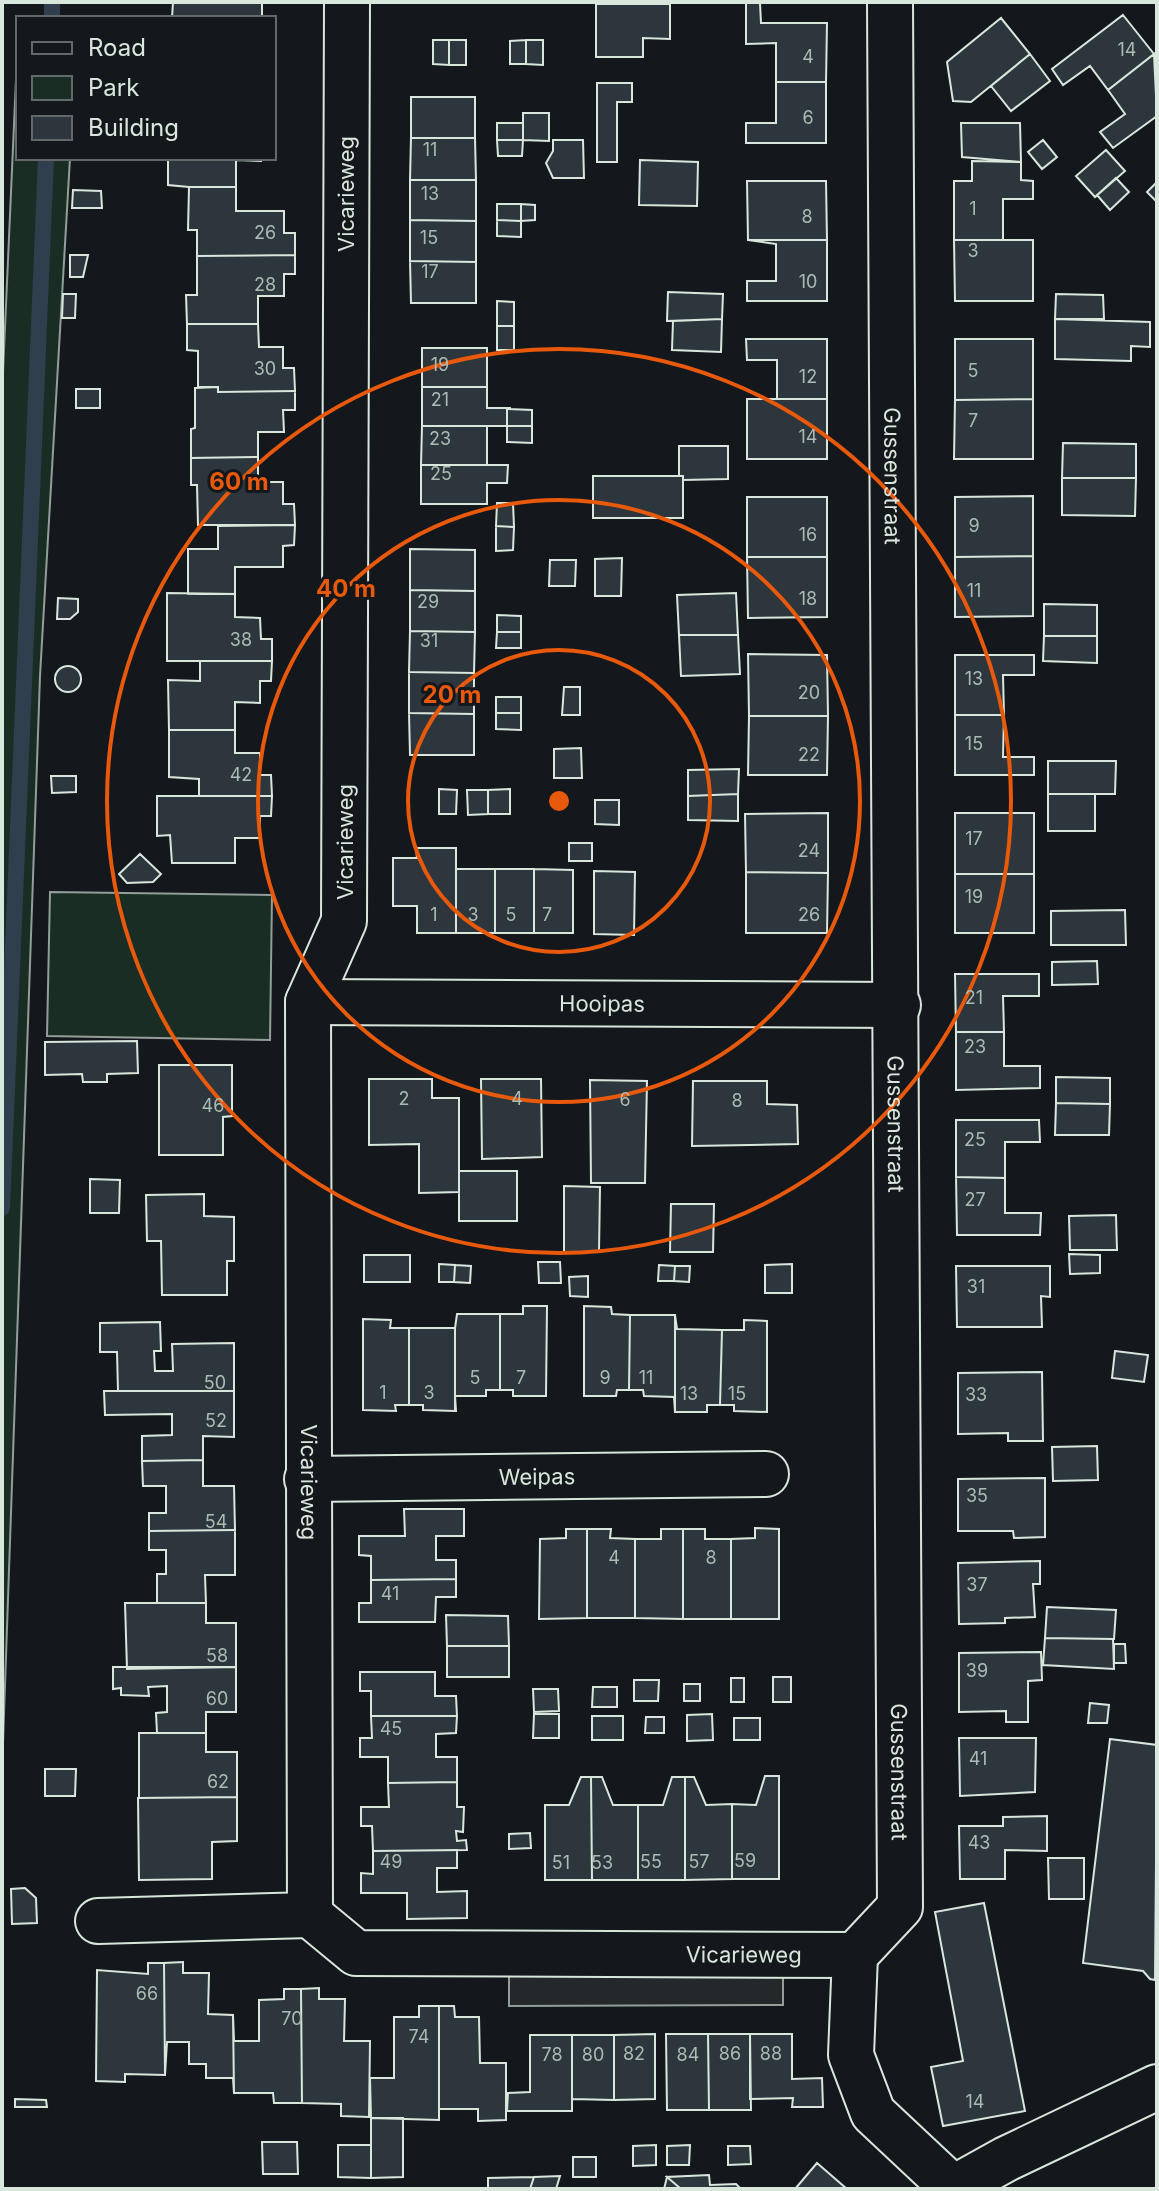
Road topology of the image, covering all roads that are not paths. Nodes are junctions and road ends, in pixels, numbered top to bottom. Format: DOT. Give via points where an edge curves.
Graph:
graph roads {
  1 [pos="347,2"];
  2 [pos="890,2"];
  3 [pos="308,1002"];
  4 [pos="898,1005"];
  5 [pos="766,1474"];
  6 [pos="307,1479"];
  7 [pos="310,1915"];
  8 [pos="98,1921"];
  9 [pos="855,1955"];
  10 [pos="1157,2087"];
  11 [pos="953,2188"];
  1 -- 3 [label="street, Vicarieweg" via="344,921"];
  2 -- 4 [label="street, Gussenstraat"];
  3 -- 4 [label="street, Hooipas"];
  3 -- 6 [label="street, Vicarieweg"];
  4 -- 9 [label="street, Gussenstraat" via="900,1907"];
  5 -- 6 [label="street, Weipas"];
  6 -- 7 [label="street, Vicarieweg"];
  7 -- 8 [label="street"];
  7 -- 9 [label="street, Vicarieweg" via="356,1953"];
  9 -- 11 [label="street" via="851,2055 873,2113"];
  10 -- 11 [label="street"];
}
